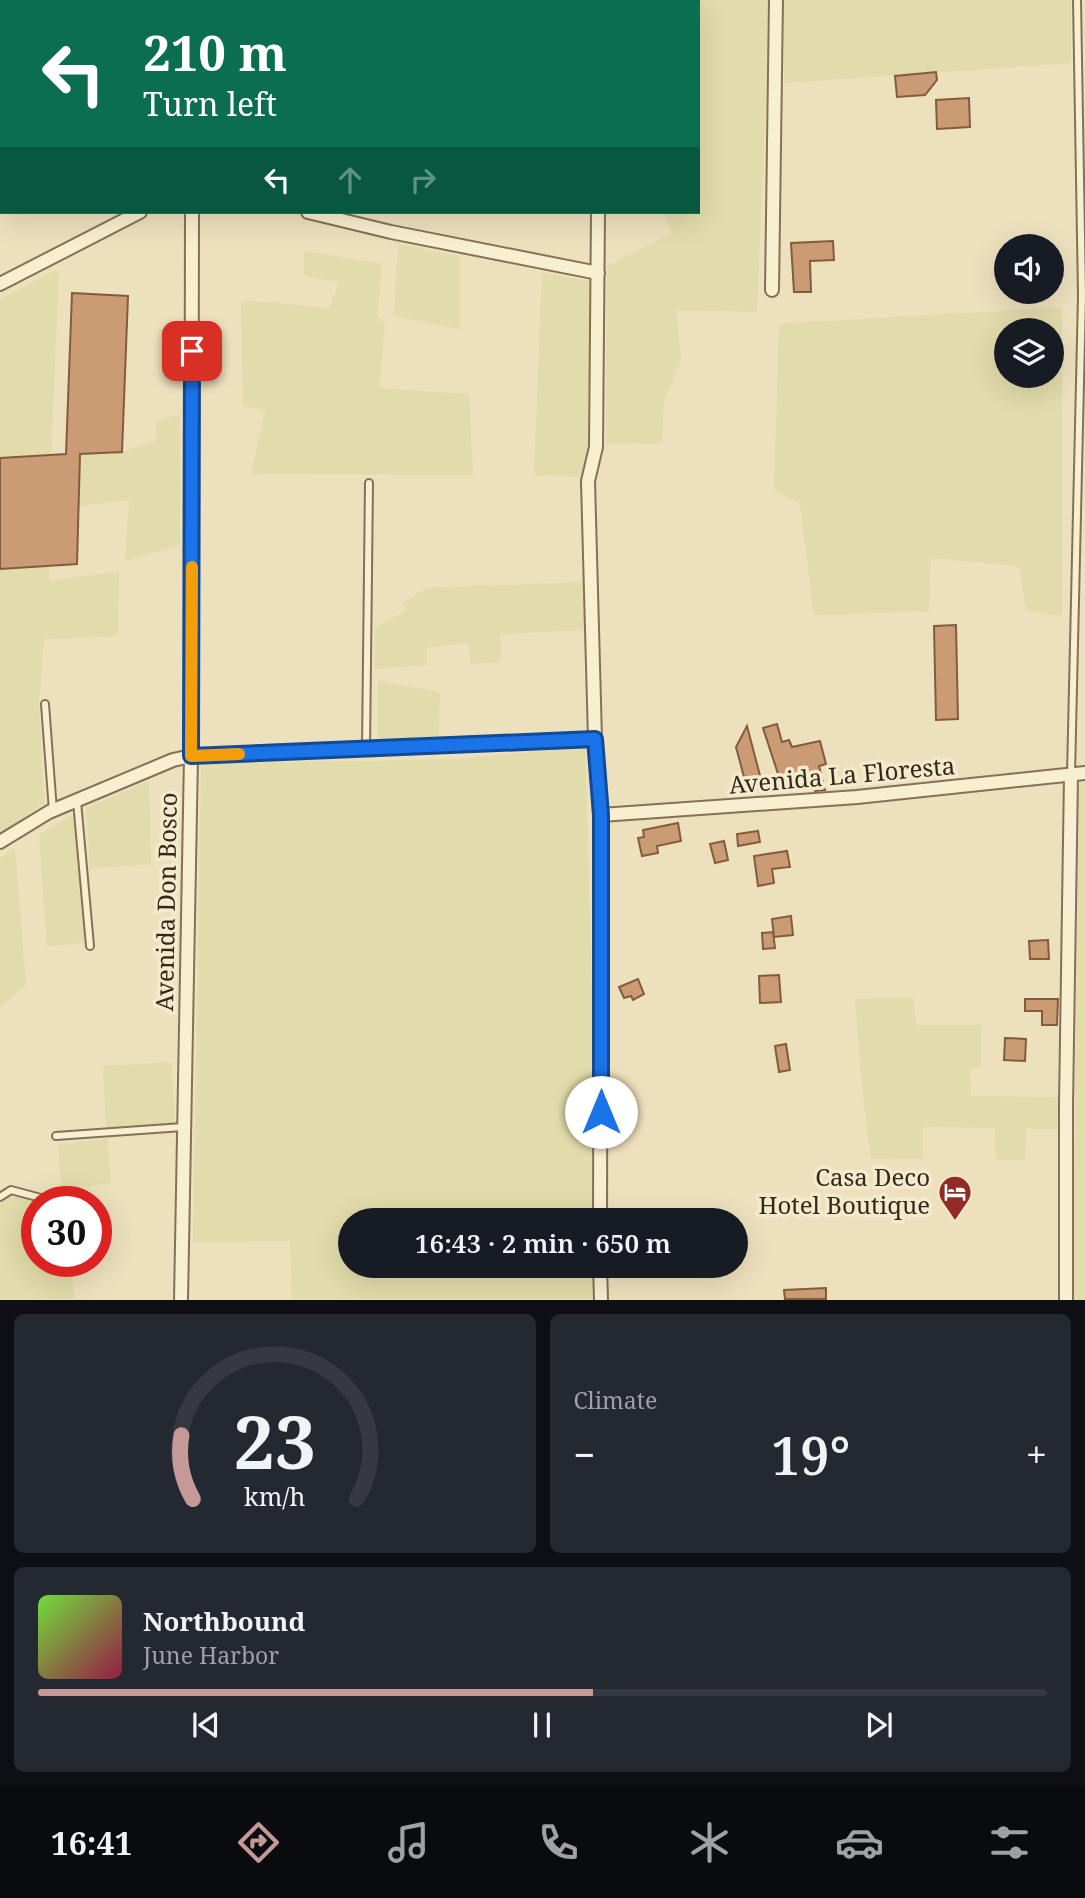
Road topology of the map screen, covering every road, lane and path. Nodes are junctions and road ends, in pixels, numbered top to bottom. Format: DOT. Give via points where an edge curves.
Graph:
graph roads {
  1 [pos="776,0"];
  2 [pos="1077,0"];
  3 [pos="1081,55"];
  4 [pos="136,214"];
  5 [pos="192,214"];
  6 [pos="316,214"];
  7 [pos="598,214"];
  8 [pos="598,273"];
  9 [pos="0,284"];
  10 [pos="772,290"];
  11 [pos="369,483"];
  12 [pos="45,704"];
  13 [pos="595,739"];
  14 [pos="366,749"];
  15 [pos="191,756"];
  16 [pos="1085,774"];
  17 [pos="1071,775"];
  18 [pos="77,801"];
  19 [pos="53,811"];
  20 [pos="601,815"];
  21 [pos="0,842"];
  22 [pos="90,946"];
  23 [pos="183,1127"];
  24 [pos="56,1136"];
  25 [pos="21,1193"];
  26 [pos="0,1197"];
  27 [pos="600,1208"];
  28 [pos="600,1278"];
  29 [pos="181,1300"];
  30 [pos="601,1300"];
  31 [pos="1066,1300"];
  1 -- 10 [label="street"];
  2 -- 3 [label="lane"];
  3 -- 17 [label="lane" via="1082,295"];
  4 -- 9 [label="street"];
  5 -- 15 [label="street, Avenida Don Bosco"];
  6 -- 8 [label="street"];
  7 -- 8 [label="street"];
  8 -- 13 [label="street" via="596,447 588,481"];
  11 -- 14 [label="lane"];
  12 -- 19 [label="lane"];
  13 -- 14 [label="street"];
  13 -- 20 [label="street"];
  14 -- 15 [label="street"];
  15 -- 18 [label="street"];
  15 -- 23 [label="street, Avenida Don Bosco"];
  16 -- 17 [label="street, Avenida La Floresta"];
  17 -- 20 [label="street, Avenida La Floresta" via="857,797"];
  17 -- 31 [label="street"];
  18 -- 19 [label="street"];
  18 -- 22 [label="lane"];
  19 -- 21 [label="street"];
  20 -- 27 [label="street"];
  23 -- 24 [label="lane"];
  23 -- 29 [label="street, Avenida Don Bosco"];
  25 -- 26 [label="lane" via="11,1190"];
  28 -- 30 [label="street"];
}
